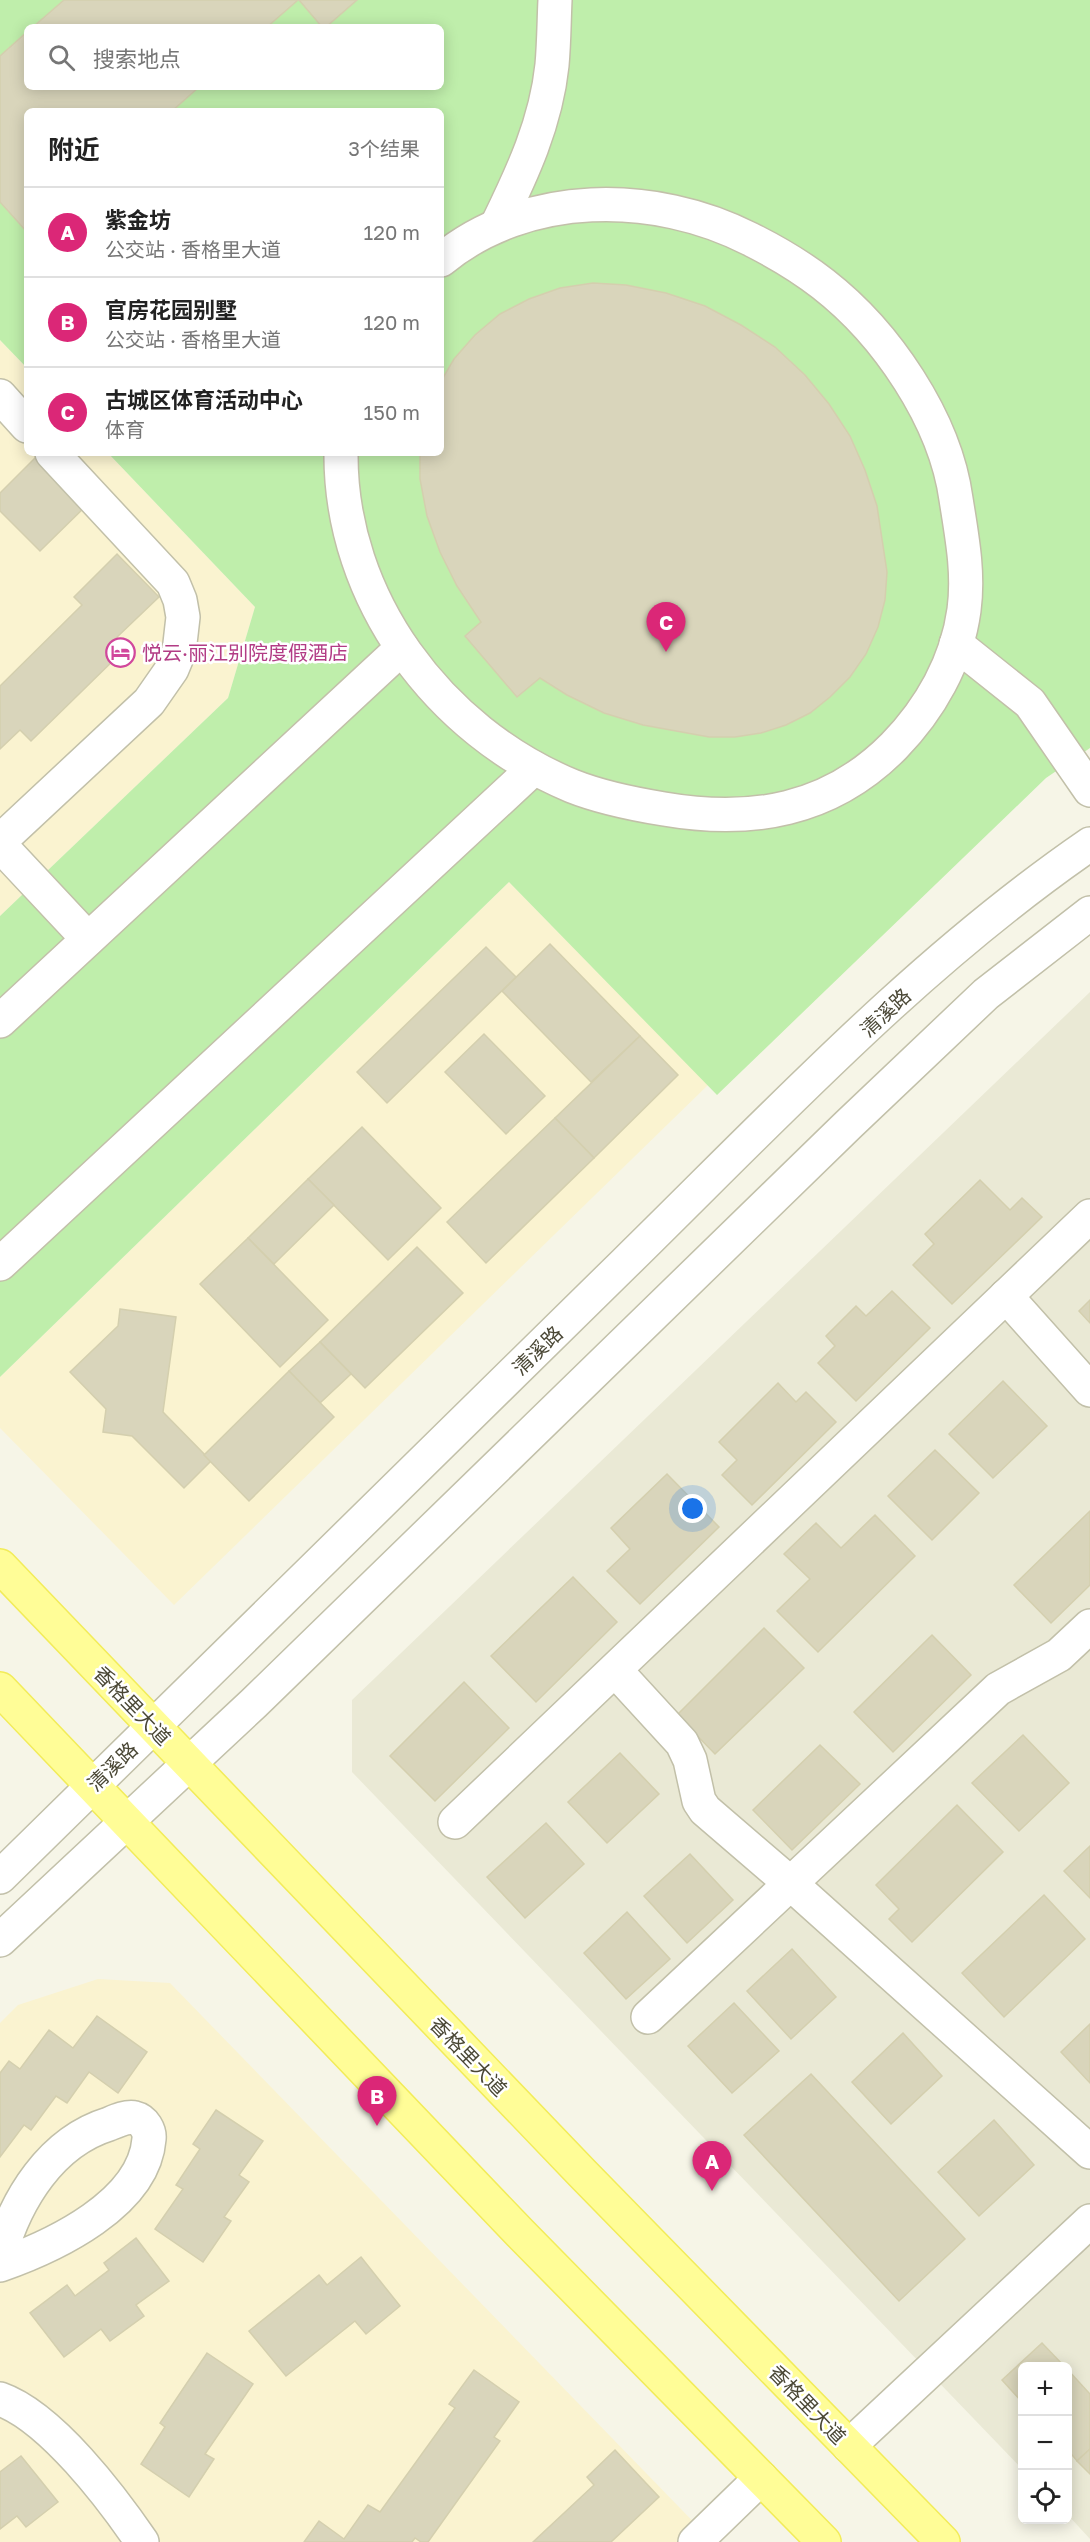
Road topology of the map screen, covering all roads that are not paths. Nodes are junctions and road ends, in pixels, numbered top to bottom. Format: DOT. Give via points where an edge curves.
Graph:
graph roads {
  1 [pos="555,0"];
  2 [pos="497,225"];
  3 [pos="444,258"];
  4 [pos="0,396"];
  5 [pos="24,423"];
  6 [pos="55,456"];
  7 [pos="341,456"];
  8 [pos="956,644"];
  9 [pos="402,648"];
  10 [pos="534,768"];
  11 [pos="1090,790"];
  12 [pos="0,843"];
  13 [pos="1090,844"];
  14 [pos="1090,913"];
  15 [pos="88,939"];
  16 [pos="0,1021"];
  17 [pos="1090,1216"];
  18 [pos="0,1264"];
  19 [pos="1006,1296"];
  20 [pos="1090,1390"];
  21 [pos="0,1566"];
  22 [pos="1090,1626"];
  23 [pos="615,1670"];
  24 [pos="0,1689"];
  25 [pos="154,1726"];
  26 [pos="189,1763"];
  27 [pos="93,1785"];
  28 [pos="126,1820"];
  29 [pos="455,1822"];
  30 [pos="0,1876"];
  31 [pos="790,1883"];
  32 [pos="0,1940"];
  33 [pos="648,2017"];
  34 [pos="1090,2152"];
  35 [pos="1090,2221"];
  36 [pos="0,2255"];
  37 [pos="0,2265"];
  38 [pos="0,2399"];
  39 [pos="849,2446"];
  40 [pos="761,2478"];
  41 [pos="142,2542"];
  42 [pos="695,2542"];
  43 [pos="824,2542"];
  44 [pos="943,2542"];
  1 -- 2 [label="street" via="552,65 538,132 527,165"];
  2 -- 3 [label="street"];
  2 -- 8 [label="street" via="542,210 590,204 636,206 687,216 736,232 825,285 894,357 920,398 940,441 955,488 966,569"];
  4 -- 5 [label="street"];
  6 -- 12 [label="street" via="173,583 180,600 183,634 172,669 149,702"];
  7 -- 9 [label="street" via="340,487 351,537 366,583"];
  8 -- 10 [label="street" via="936,692 912,727 883,757 852,781 779,810 701,816 634,804 574,787"];
  8 -- 11 [label="street" via="1030,703"];
  9 -- 10 [label="street" via="445,702 484,736"];
  9 -- 15 [label="street"];
  10 -- 18 [label="street"];
  12 -- 15 [label="street"];
  13 -- 25 [label="street, 清溪路" via="949,952 825,1068"];
  14 -- 26 [label="street" via="969,1010"];
  15 -- 16 [label="street"];
  17 -- 19 [label="street"];
  19 -- 20 [label="street"];
  19 -- 23 [label="street"];
  21 -- 25 [label="main road, 香格里大道"];
  22 -- 31 [label="street" via="1059,1655 998,1689"];
  23 -- 29 [label="street"];
  23 -- 31 [label="street" via="682,1743 705,1810"];
  24 -- 27 [label="main road"];
  25 -- 26 [label="main road, 香格里大道"];
  25 -- 27 [label="street, 清溪路"];
  26 -- 28 [label="street"];
  26 -- 39 [label="main road, 香格里大道"];
  27 -- 28 [label="main road"];
  27 -- 30 [label="street, 清溪路"];
  28 -- 32 [label="street"];
  28 -- 40 [label="main road"];
  31 -- 33 [label="street"];
  31 -- 34 [label="street"];
  35 -- 39 [label="street"];
  36 -- 37 [label="street" via="23,2197 57,2155 82,2135 102,2126 135,2118 145,2124 150,2134 146,2158 120,2198 36,2252"];
  38 -- 41 [label="street" via="13,2404 53,2436 90,2472"];
  39 -- 44 [label="main road, 香格里大道"];
  40 -- 42 [label="street"];
  40 -- 43 [label="main road"];
}
